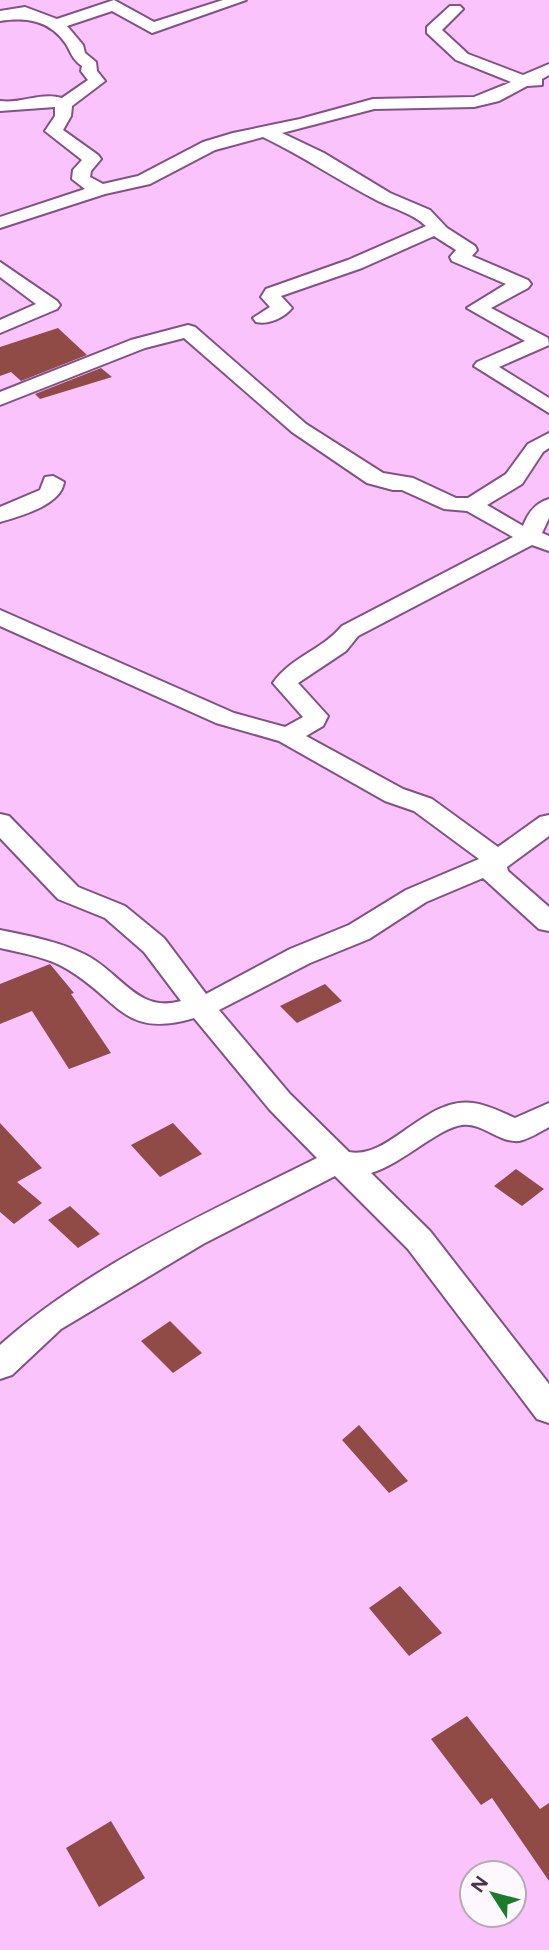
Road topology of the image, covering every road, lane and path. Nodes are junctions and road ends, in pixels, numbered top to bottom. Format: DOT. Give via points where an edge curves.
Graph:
graph roads {
  1 [pos="3,0"];
  2 [pos="238,0"];
  3 [pos="111,3"];
  4 [pos="456,9"];
  5 [pos="25,12"];
  6 [pos="0,16"];
  7 [pos="57,24"];
  8 [pos="549,69"];
  9 [pos="523,81"];
  10 [pos="549,85"];
  11 [pos="64,104"];
  12 [pos="0,106"];
  13 [pos="266,132"];
  14 [pos="100,190"];
  15 [pos="0,223"];
  16 [pos="438,230"];
  17 [pos="0,268"];
  18 [pos="263,318"];
  19 [pos="0,327"];
  20 [pos="0,399"];
  21 [pos="549,407"];
  22 [pos="549,439"];
  23 [pos="53,482"];
  24 [pos="472,505"];
  25 [pos="549,506"];
  26 [pos="0,515"];
  27 [pos="540,540"];
  28 [pos="0,617"];
  29 [pos="288,736"];
  30 [pos="0,822"];
  31 [pos="549,823"];
  32 [pos="494,863"];
  33 [pos="549,922"];
  34 [pos="0,939"];
  35 [pos="197,1005"];
  36 [pos="549,1114"];
  37 [pos="338,1161"];
  38 [pos="0,1364"];
  39 [pos="549,1409"];
  1 -- 5 [label="street"];
  2 -- 3 [label="street" via="152,28"];
  3 -- 7 [label="street"];
  4 -- 9 [label="street" via="434,31 462,57"];
  5 -- 6 [label="street"];
  5 -- 7 [label="street"];
  7 -- 11 [label="street" via="97,81"];
  8 -- 9 [label="street"];
  9 -- 10 [label="street"];
  9 -- 13 [label="street" via="474,102 373,104"];
  11 -- 12 [label="street" via="47,98"];
  11 -- 14 [label="street" via="54,131 92,159 80,179"];
  13 -- 14 [label="street" via="209,146 144,180"];
  13 -- 16 [label="street" via="424,214"];
  14 -- 15 [label="street"];
  16 -- 18 [label="street" via="273,293 271,297 282,308"];
  16 -- 21 [label="street" via="468,250 459,257 521,284 477,307 541,342 484,366"];
  17 -- 19 [label="street" via="50,305"];
  20 -- 24 [label="street" via="111,352 188,331 299,428 375,478 405,483 452,504"];
  22 -- 24 [label="street" via="535,448 514,478"];
  23 -- 26 [label="street" via="48,495"];
  24 -- 27 [label="street"];
  25 -- 27 [label="street" via="538,516"];
  27 -- 29 [label="street" via="379,614 288,677 288,689 316,716 314,722"];
  28 -- 29 [label="street" via="225,718"];
  29 -- 32 [label="street" via="394,795 423,805 491,855"];
  30 -- 35 [label="street" via="68,893 116,912 138,929"];
  31 -- 32 [label="street"];
  32 -- 33 [label="street" via="495,875"];
  32 -- 35 [label="street" via="416,896 359,932 300,956 217,1001"];
  34 -- 35 [label="street" via="77,962 150,1016 166,1016"];
  35 -- 37 [label="street"];
  36 -- 37 [label="street" via="517,1130 482,1115 456,1115 373,1162"];
  37 -- 38 [label="street" via="192,1235 50,1320"];
  37 -- 39 [label="street" via="419,1240"];
}
